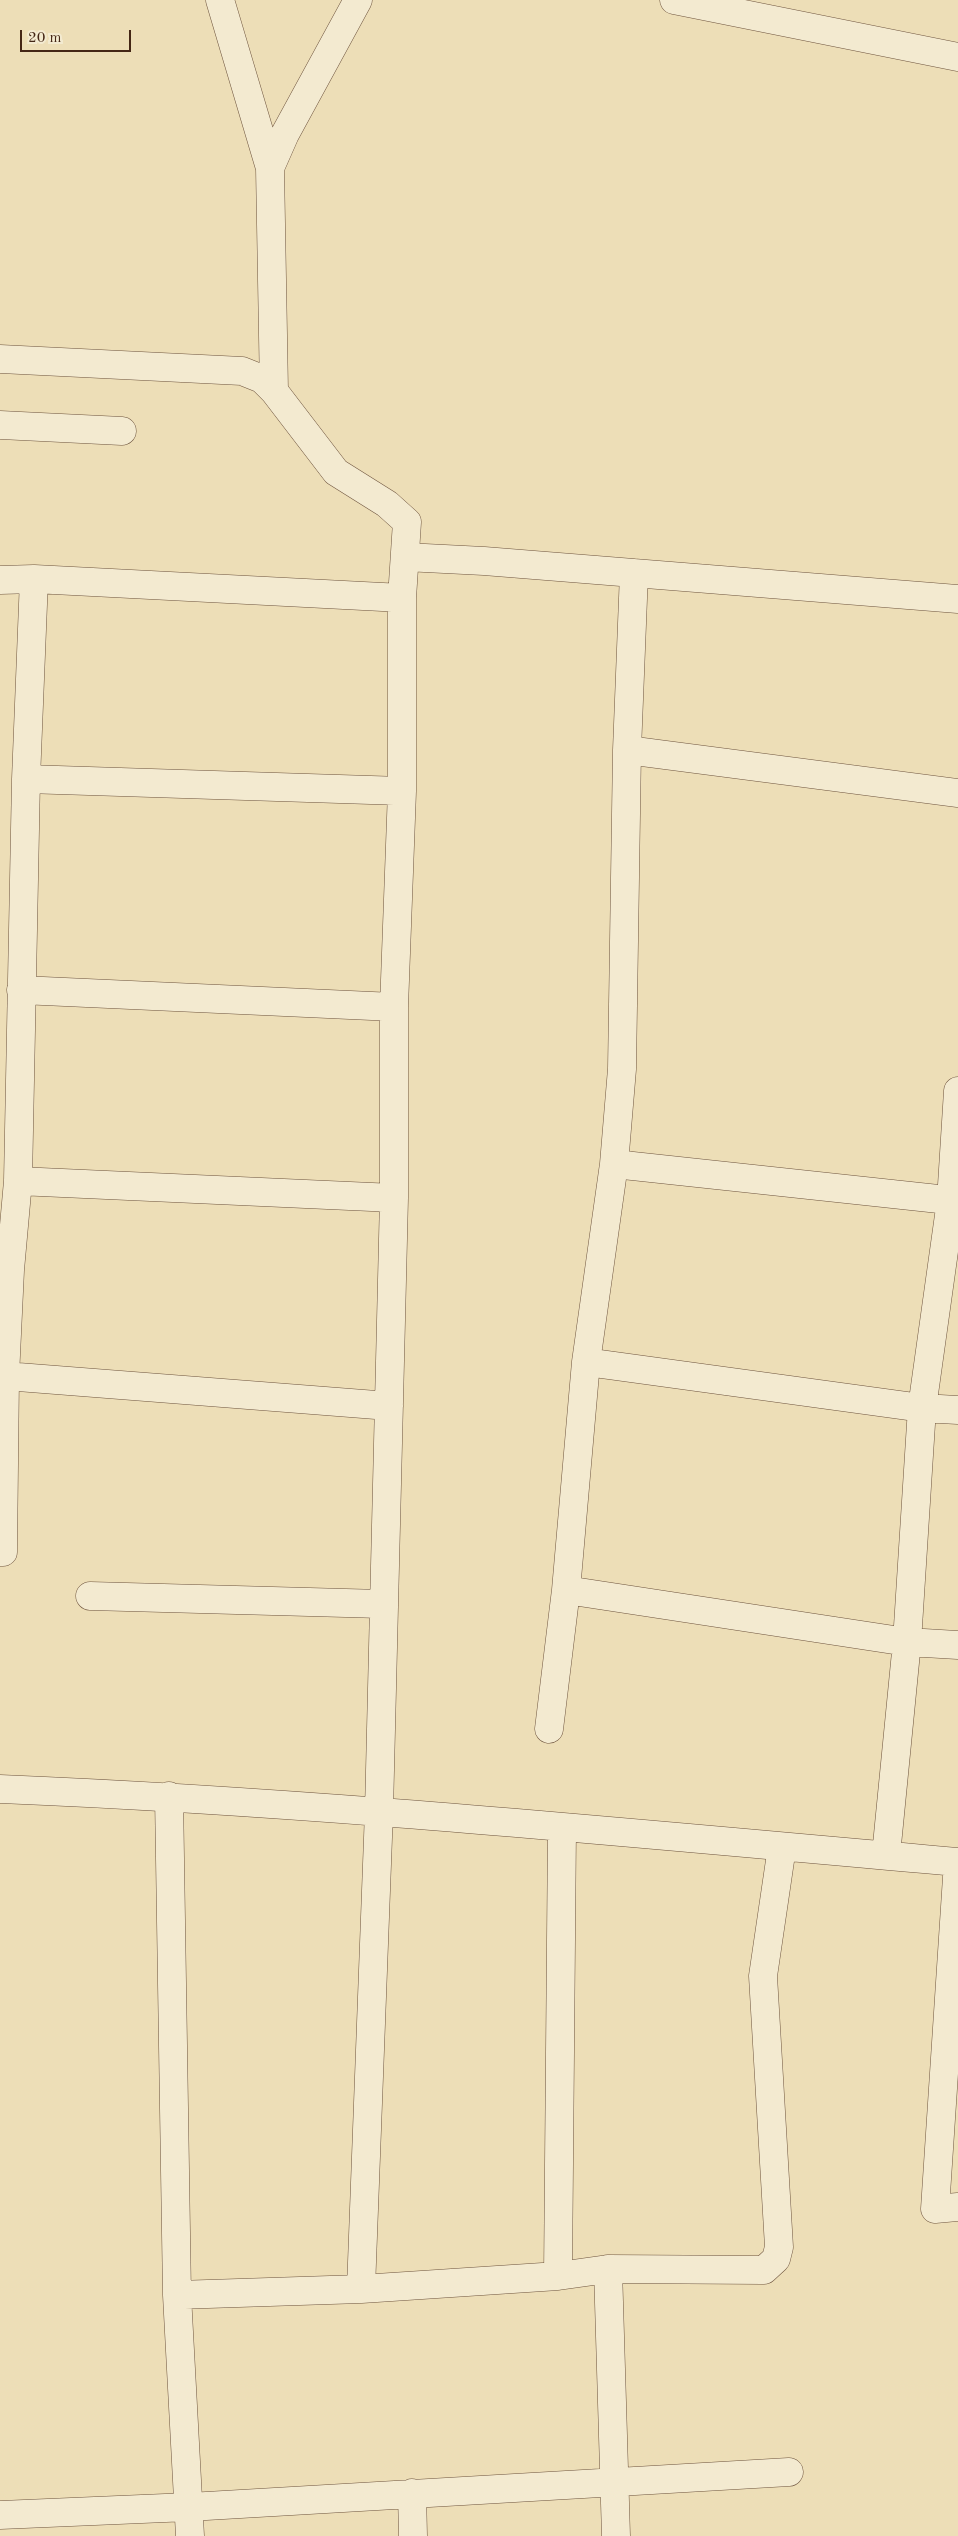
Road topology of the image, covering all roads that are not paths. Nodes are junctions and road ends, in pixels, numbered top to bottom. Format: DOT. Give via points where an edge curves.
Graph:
graph roads {
  1 [pos="220,0"];
  2 [pos="358,0"];
  3 [pos="674,0"];
  4 [pos="958,57"];
  5 [pos="270,168"];
  6 [pos="0,359"];
  7 [pos="274,391"];
  8 [pos="0,425"];
  9 [pos="122,431"];
  10 [pos="405,557"];
  11 [pos="634,573"];
  12 [pos="0,580"];
  13 [pos="34,580"];
  14 [pos="402,598"];
  15 [pos="958,599"];
  16 [pos="628,750"];
  17 [pos="26,779"];
  18 [pos="402,791"];
  19 [pos="958,793"];
  20 [pos="21,990"];
  21 [pos="394,1007"];
  22 [pos="958,1091"];
  23 [pos="614,1164"];
  24 [pos="18,1181"];
  25 [pos="394,1198"];
  26 [pos="954,1201"];
  27 [pos="586,1362"];
  28 [pos="6,1376"];
  29 [pos="389,1406"];
  30 [pos="922,1408"];
  31 [pos="958,1410"];
  32 [pos="0,1552"];
  33 [pos="566,1590"];
  34 [pos="90,1596"];
  35 [pos="382,1604"];
  36 [pos="907,1642"];
  37 [pos="958,1645"];
  38 [pos="549,1729"];
  39 [pos="0,1789"];
  40 [pos="169,1796"];
  41 [pos="379,1811"];
  42 [pos="562,1828"];
  43 [pos="782,1847"];
  44 [pos="886,1855"];
  45 [pos="958,1862"];
  46 [pos="952,2032"];
  47 [pos="958,2207"];
  48 [pos="608,2269"];
  49 [pos="558,2276"];
  50 [pos="360,2289"];
  51 [pos="177,2295"];
  52 [pos="789,2472"];
  53 [pos="614,2483"];
  54 [pos="412,2493"];
  55 [pos="189,2506"];
  56 [pos="0,2515"];
  57 [pos="190,2536"];
  58 [pos="413,2536"];
  59 [pos="616,2536"];
  1 -- 5 [label="street"];
  2 -- 5 [label="street" via="284,134"];
  3 -- 4 [label="street"];
  5 -- 7 [label="street"];
  6 -- 7 [label="street" via="242,371 262,378"];
  7 -- 10 [label="street" via="336,472 387,504 407,522"];
  8 -- 9 [label="street"];
  10 -- 11 [label="street"];
  10 -- 14 [label="street"];
  11 -- 15 [label="street"];
  11 -- 16 [label="street"];
  12 -- 13 [label="street"];
  13 -- 14 [label="street"];
  13 -- 17 [label="street"];
  14 -- 18 [label="street"];
  16 -- 19 [label="street"];
  16 -- 23 [label="street" via="622,1069"];
  17 -- 18 [label="street"];
  17 -- 20 [label="street"];
  18 -- 21 [label="street"];
  20 -- 21 [label="street"];
  20 -- 24 [label="street"];
  21 -- 25 [label="street"];
  22 -- 26 [label="street"];
  23 -- 26 [label="street"];
  23 -- 27 [label="street"];
  24 -- 25 [label="street"];
  24 -- 28 [label="street" via="10,1270"];
  25 -- 29 [label="street"];
  26 -- 30 [label="street"];
  27 -- 30 [label="street"];
  27 -- 33 [label="street"];
  28 -- 29 [label="street"];
  28 -- 32 [label="street" via="3,1552"];
  29 -- 35 [label="street"];
  30 -- 31 [label="street"];
  30 -- 36 [label="street"];
  33 -- 36 [label="street"];
  33 -- 38 [label="street"];
  34 -- 35 [label="street"];
  35 -- 41 [label="street"];
  36 -- 37 [label="street"];
  36 -- 44 [label="street"];
  39 -- 40 [label="street"];
  40 -- 41 [label="street"];
  40 -- 51 [label="street"];
  41 -- 42 [label="street"];
  41 -- 50 [label="street"];
  42 -- 43 [label="street"];
  42 -- 49 [label="street"];
  43 -- 44 [label="street"];
  43 -- 48 [label="street" via="763,1976 779,2232 776,2259 764,2270"];
  44 -- 45 [label="street"];
  45 -- 46 [label="street"];
  46 -- 47 [label="street" via="935,2209"];
  48 -- 49 [label="street"];
  48 -- 53 [label="street"];
  49 -- 50 [label="street"];
  50 -- 51 [label="street"];
  51 -- 55 [label="street"];
  52 -- 53 [label="street"];
  53 -- 54 [label="street"];
  53 -- 59 [label="street"];
  54 -- 55 [label="street"];
  54 -- 58 [label="street"];
  55 -- 56 [label="street"];
  55 -- 57 [label="street"];
}
